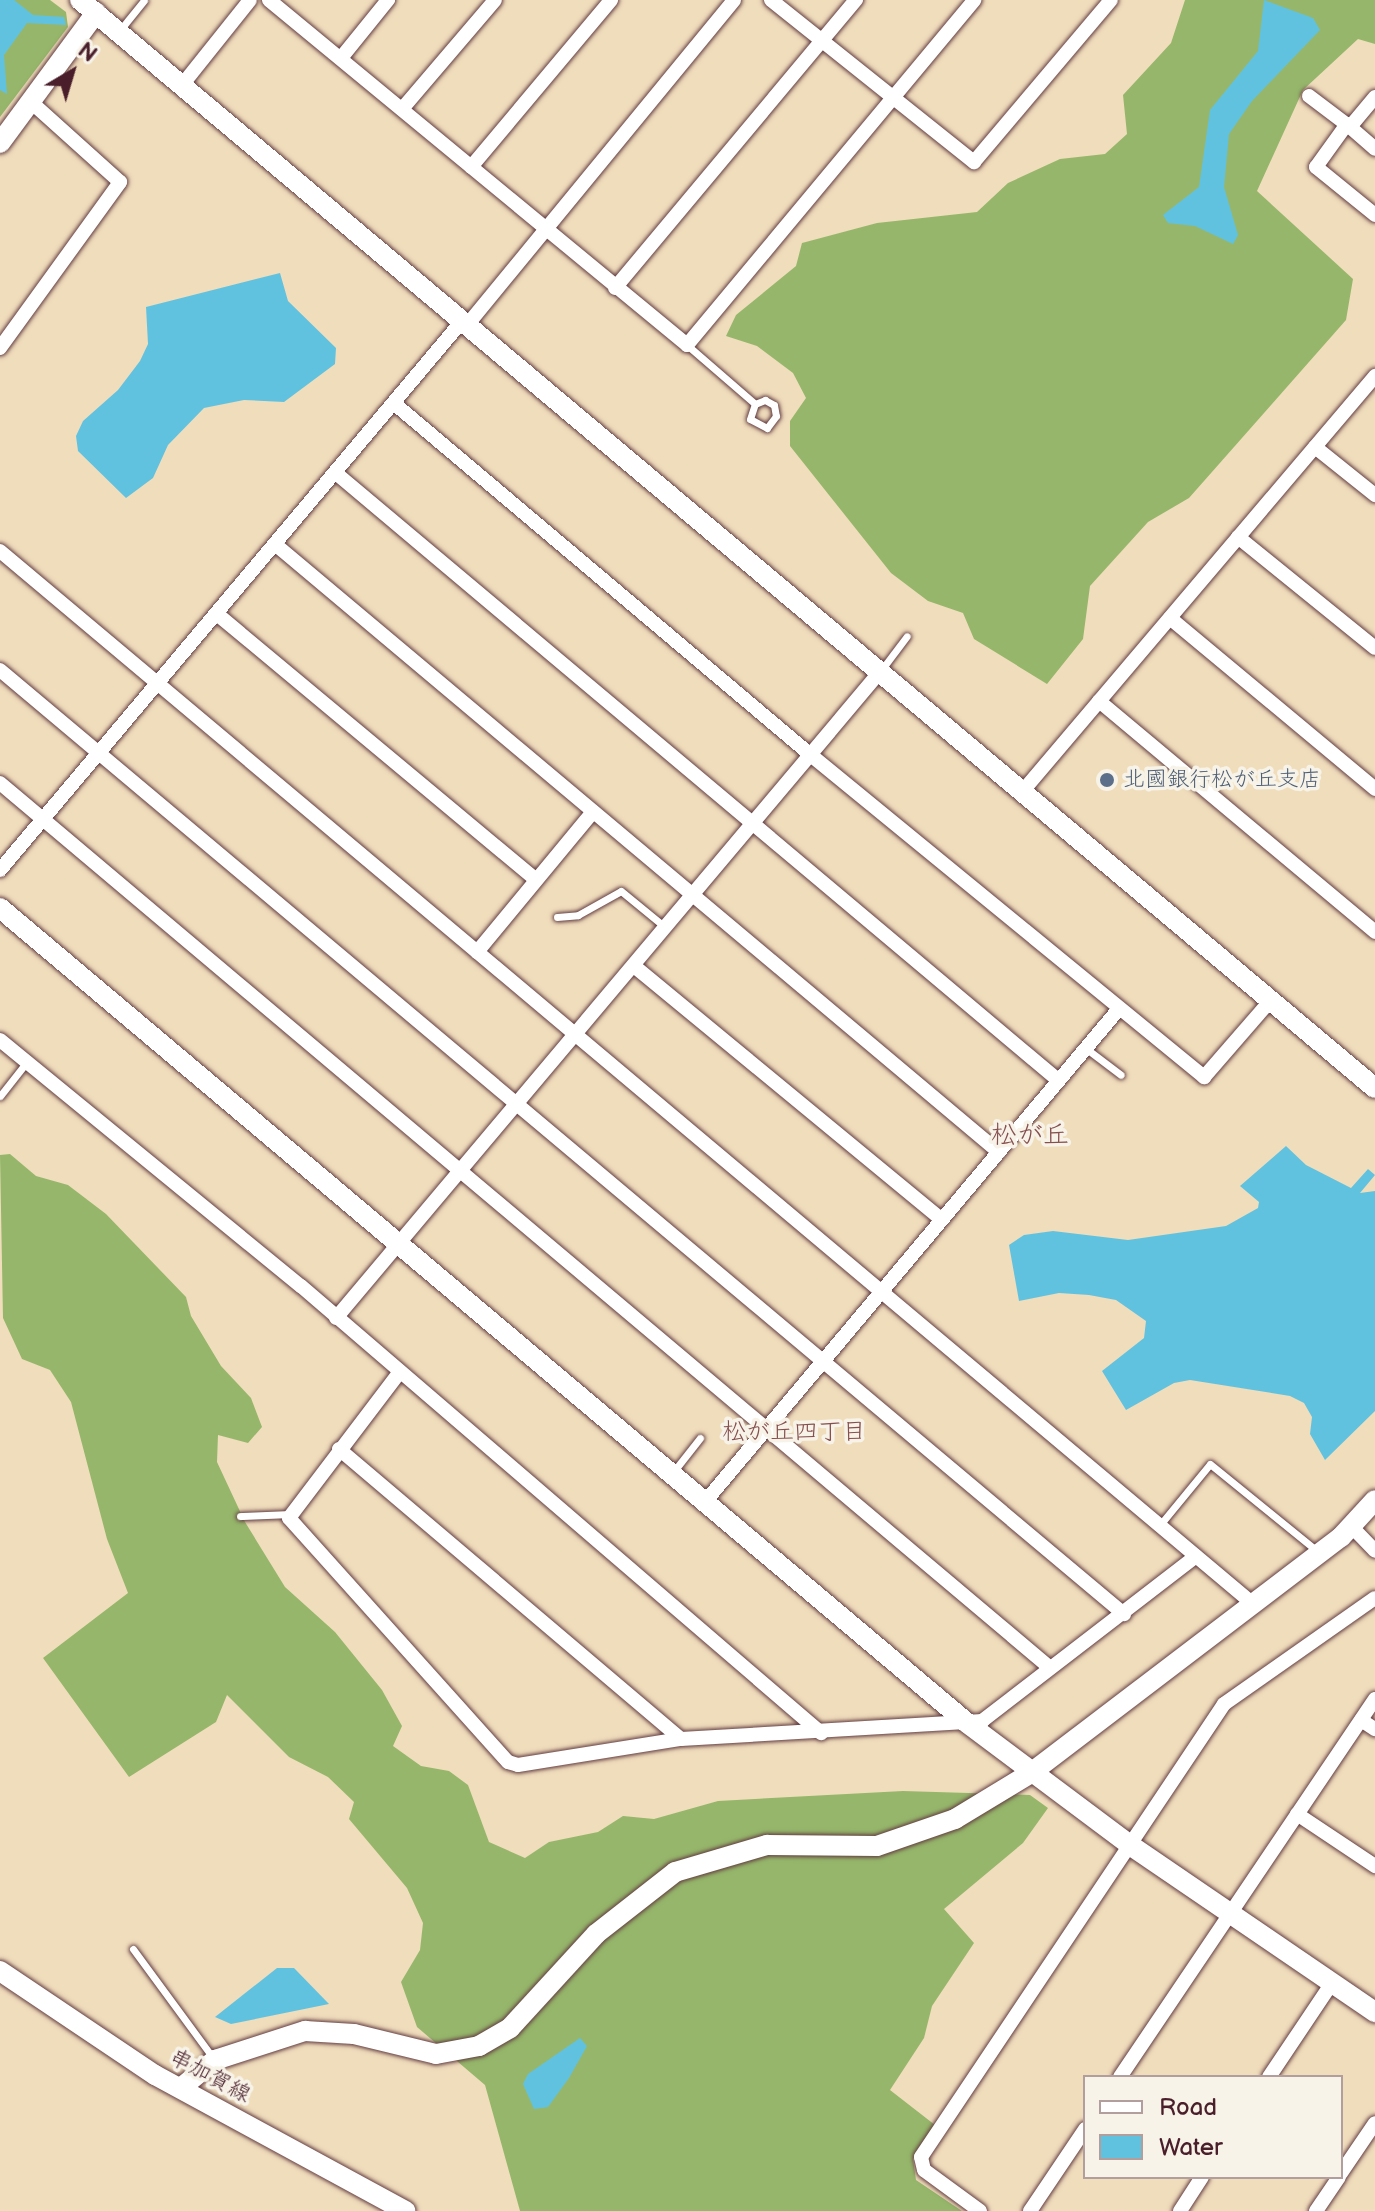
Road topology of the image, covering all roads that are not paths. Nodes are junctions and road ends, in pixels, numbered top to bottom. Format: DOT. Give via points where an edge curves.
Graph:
graph roads {
  1 [pos="144,0"];
  2 [pos="250,0"];
  3 [pos="269,0"];
  4 [pos="388,0"];
  5 [pos="495,0"];
  6 [pos="611,0"];
  7 [pos="734,0"];
  8 [pos="771,0"];
  9 [pos="856,0"];
  10 [pos="974,0"];
  11 [pos="1111,0"];
  12 [pos="88,7"];
  13 [pos="118,31"];
  14 [pos="822,41"];
  15 [pos="341,58"];
  16 [pos="183,84"];
  17 [pos="1309,96"];
  18 [pos="1375,97"];
  19 [pos="893,100"];
  20 [pos="31,102"];
  21 [pos="402,109"];
  22 [pos="1348,126"];
  23 [pos="1,137"];
  24 [pos="1375,149"];
  25 [pos="471,167"];
  26 [pos="1375,215"];
  27 [pos="544,229"];
  28 [pos="615,288"];
  29 [pos="465,322"];
  30 [pos="687,345"];
  31 [pos="0,348"];
  32 [pos="1375,376"];
  33 [pos="755,404"];
  34 [pos="396,405"];
  35 [pos="1315,447"];
  36 [pos="337,474"];
  37 [pos="1375,495"];
  38 [pos="1238,537"];
  39 [pos="276,545"];
  40 [pos="0,551"];
  41 [pos="217,614"];
  42 [pos="1170,618"];
  43 [pos="907,636"];
  44 [pos="1375,648"];
  45 [pos="0,670"];
  46 [pos="879,673"];
  47 [pos="157,684"];
  48 [pos="1099,701"];
  49 [pos="100,753"];
  50 [pos="812,756"];
  51 [pos="0,783"];
  52 [pos="1375,789"];
  53 [pos="1022,792"];
  54 [pos="593,812"];
  55 [pos="43,818"];
  56 [pos="753,826"];
  57 [pos="0,870"];
  58 [pos="536,880"];
  59 [pos="694,895"];
  60 [pos="0,908"];
  61 [pos="557,917"];
  62 [pos="666,928"];
  63 [pos="1375,932"];
  64 [pos="477,952"];
  65 [pos="634,966"];
  66 [pos="1270,1001"];
  67 [pos="1118,1010"];
  68 [pos="575,1033"];
  69 [pos="0,1040"];
  70 [pos="1088,1050"];
  71 [pos="26,1063"];
  72 [pos="1121,1075"];
  73 [pos="1058,1080"];
  74 [pos="1375,1088"];
  75 [pos="0,1096"];
  76 [pos="517,1103"];
  77 [pos="999,1152"];
  78 [pos="459,1171"];
  79 [pos="941,1219"];
  80 [pos="398,1245"];
  81 [pos="880,1290"];
  82 [pos="336,1318"];
  83 [pos="823,1360"];
  84 [pos="399,1373"];
  85 [pos="766,1430"];
  86 [pos="700,1438"];
  87 [pos="339,1449"];
  88 [pos="671,1475"];
  89 [pos="1375,1500"];
  90 [pos="704,1503"];
  91 [pos="287,1514"];
  92 [pos="240,1516"];
  93 [pos="1159,1526"];
  94 [pos="1352,1527"];
  95 [pos="1375,1551"];
  96 [pos="1320,1553"];
  97 [pos="1196,1556"];
  98 [pos="1375,1598"];
  99 [pos="1252,1603"];
  100 [pos="1124,1614"];
  101 [pos="1049,1667"];
  102 [pos="1375,1699"];
  103 [pos="1361,1720"];
  104 [pos="967,1723"];
  105 [pos="1375,1729"];
  106 [pos="821,1733"];
  107 [pos="681,1739"];
  108 [pos="1031,1773"];
  109 [pos="1297,1814"];
  110 [pos="1130,1845"];
  111 [pos="1375,1866"];
  112 [pos="1232,1913"];
  113 [pos="133,1949"];
  114 [pos="2,1975"];
  115 [pos="1332,1983"];
  116 [pos="1375,2012"];
  117 [pos="215,2060"];
  118 [pos="1121,2075"];
  119 [pos="1270,2075"];
  120 [pos="182,2087"];
  121 [pos="1375,2123"];
  122 [pos="1083,2132"];
  123 [pos="1343,2171"];
  124 [pos="1201,2179"];
  125 [pos="1337,2179"];
  126 [pos="406,2211"];
  127 [pos="980,2211"];
  128 [pos="1030,2211"];
  129 [pos="1180,2211"];
  130 [pos="1316,2211"];
  1 -- 13 [label="lane"];
  2 -- 16 [label="street"];
  3 -- 15 [label="street"];
  4 -- 15 [label="street"];
  5 -- 21 [label="street"];
  6 -- 25 [label="street"];
  7 -- 27 [label="street"];
  8 -- 14 [label="street"];
  9 -- 14 [label="street"];
  10 -- 19 [label="street"];
  11 -- 19 [label="street" via="974,162"];
  12 -- 13 [label="street"];
  12 -- 20 [label="street"];
  13 -- 16 [label="street"];
  14 -- 19 [label="street"];
  14 -- 28 [label="street"];
  15 -- 21 [label="street"];
  16 -- 29 [label="street"];
  17 -- 22 [label="street"];
  18 -- 22 [label="street"];
  19 -- 30 [label="street"];
  20 -- 23 [label="street"];
  20 -- 31 [label="street" via="120,182"];
  21 -- 25 [label="street"];
  22 -- 24 [label="street"];
  22 -- 26 [label="street" via="1316,167"];
  25 -- 27 [label="street"];
  27 -- 28 [label="street"];
  27 -- 29 [label="street"];
  28 -- 30 [label="street"];
  29 -- 34 [label="street"];
  29 -- 46 [label="street"];
  30 -- 33 [label="lane"];
  32 -- 35 [label="street"];
  34 -- 36 [label="street"];
  34 -- 50 [label="street"];
  35 -- 37 [label="street"];
  35 -- 38 [label="street"];
  36 -- 39 [label="street"];
  36 -- 56 [label="street"];
  38 -- 42 [label="street"];
  38 -- 44 [label="street"];
  39 -- 41 [label="street"];
  39 -- 54 [label="street"];
  40 -- 47 [label="street"];
  41 -- 47 [label="street"];
  41 -- 58 [label="street"];
  42 -- 48 [label="street"];
  42 -- 52 [label="street"];
  43 -- 46 [label="lane"];
  45 -- 49 [label="street"];
  46 -- 50 [label="street"];
  46 -- 53 [label="street"];
  47 -- 49 [label="street"];
  47 -- 64 [label="street"];
  48 -- 53 [label="street"];
  48 -- 63 [label="street"];
  49 -- 55 [label="street"];
  49 -- 76 [label="street"];
  50 -- 56 [label="street"];
  50 -- 67 [label="street"];
  51 -- 55 [label="street"];
  53 -- 66 [label="street"];
  54 -- 58 [label="street"];
  54 -- 59 [label="street"];
  55 -- 57 [label="street"];
  55 -- 78 [label="street"];
  56 -- 59 [label="street"];
  56 -- 73 [label="street"];
  58 -- 64 [label="street"];
  59 -- 62 [label="street"];
  59 -- 77 [label="street"];
  60 -- 80 [label="street"];
  61 -- 62 [label="lane" via="578,915 621,891"];
  62 -- 65 [label="street"];
  64 -- 68 [label="street"];
  65 -- 68 [label="street"];
  65 -- 79 [label="street"];
  66 -- 67 [label="street" via="1204,1077"];
  66 -- 74 [label="street"];
  67 -- 70 [label="street"];
  68 -- 76 [label="street"];
  68 -- 81 [label="street"];
  69 -- 71 [label="street"];
  70 -- 72 [label="lane"];
  70 -- 73 [label="street"];
  71 -- 75 [label="lane"];
  71 -- 82 [label="street"];
  73 -- 77 [label="street"];
  76 -- 78 [label="street"];
  76 -- 83 [label="street"];
  77 -- 79 [label="street"];
  78 -- 80 [label="street"];
  78 -- 85 [label="street"];
  79 -- 81 [label="street"];
  80 -- 82 [label="street"];
  80 -- 88 [label="street"];
  81 -- 83 [label="street"];
  81 -- 93 [label="street"];
  82 -- 84 [label="street"];
  83 -- 85 [label="street"];
  83 -- 100 [label="street"];
  84 -- 87 [label="street"];
  84 -- 106 [label="street"];
  85 -- 90 [label="street"];
  85 -- 101 [label="street"];
  86 -- 88 [label="lane"];
  87 -- 91 [label="street"];
  87 -- 107 [label="street"];
  88 -- 90 [label="street"];
  89 -- 94 [label="street"];
  90 -- 104 [label="street"];
  91 -- 92 [label="lane"];
  91 -- 107 [label="street" via="508,1762 530,1767"];
  93 -- 96 [label="lane" via="1210,1464"];
  93 -- 97 [label="street"];
  94 -- 95 [label="street"];
  94 -- 96 [label="street"];
  96 -- 99 [label="street"];
  97 -- 99 [label="street"];
  97 -- 100 [label="street"];
  98 -- 110 [label="street" via="1224,1704"];
  99 -- 108 [label="street"];
  100 -- 101 [label="street"];
  101 -- 104 [label="street" via="982,1721"];
  102 -- 103 [label="street"];
  103 -- 105 [label="street"];
  103 -- 109 [label="street"];
  104 -- 106 [label="street"];
  104 -- 108 [label="street"];
  106 -- 107 [label="street"];
  108 -- 110 [label="street"];
  108 -- 117 [label="street" via="955,1819 913,1836 877,1846 767,1845 675,1872 596,1934 510,2028 479,2046 436,2054 354,2034 305,2031"];
  109 -- 111 [label="street"];
  109 -- 112 [label="street"];
  110 -- 112 [label="street"];
  110 -- 127 [label="street" via="921,2157 924,2170"];
  112 -- 115 [label="street"];
  112 -- 118 [label="street"];
  113 -- 117 [label="lane"];
  114 -- 120 [label="street, 串加賀線"];
  115 -- 116 [label="street"];
  115 -- 119 [label="street"];
  117 -- 120 [label="street"];
  120 -- 126 [label="street, 串加賀線"];
  121 -- 123 [label="street"];
  122 -- 128 [label="street"];
  124 -- 129 [label="street"];
  125 -- 130 [label="street"];
}
